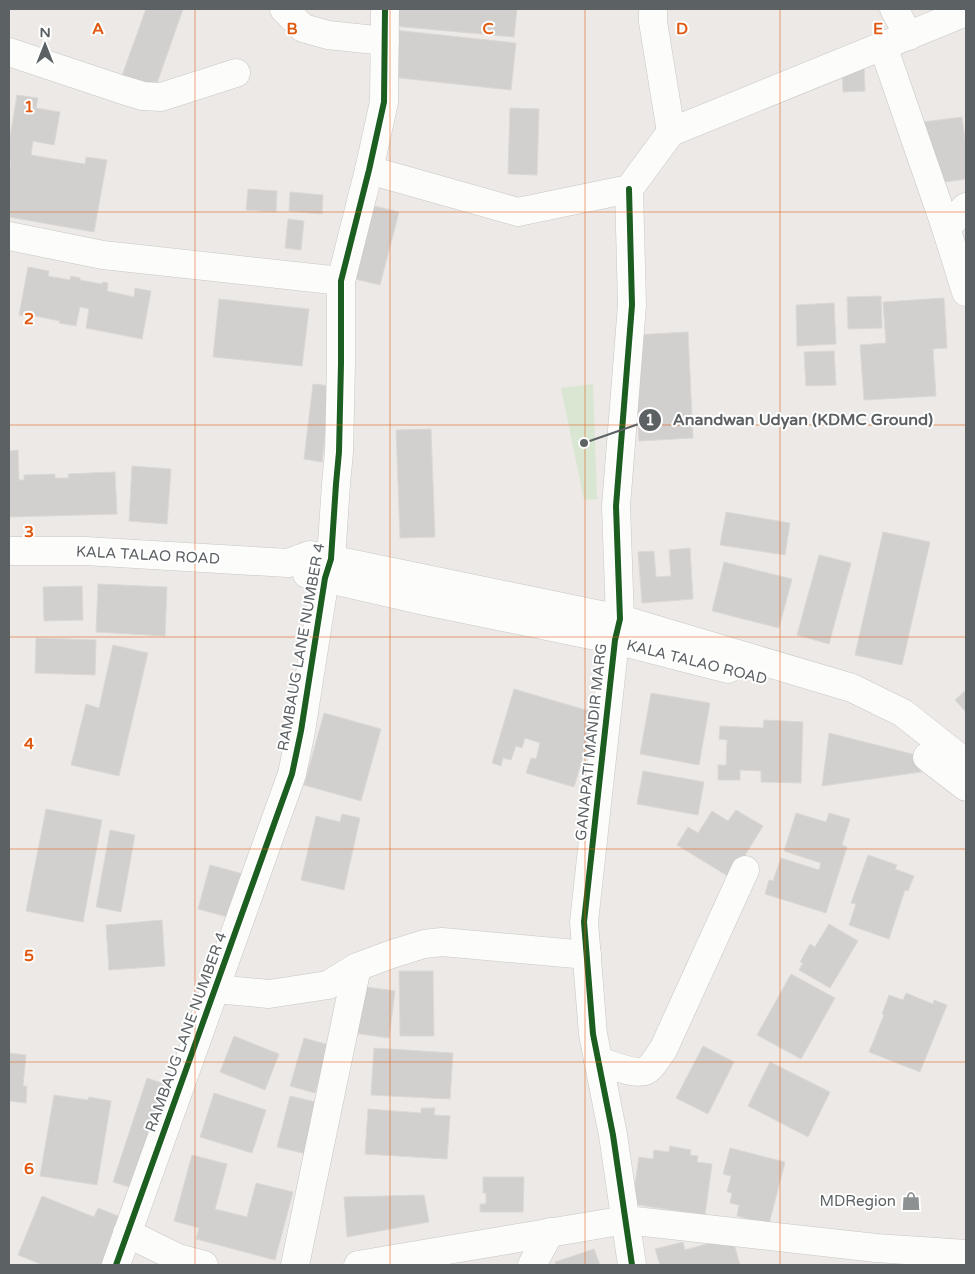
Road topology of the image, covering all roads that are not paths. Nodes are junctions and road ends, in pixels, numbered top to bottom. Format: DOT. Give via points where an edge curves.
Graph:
graph roads {
  1 [pos="284,9"];
  2 [pos="385,9"];
  3 [pos="653,9"];
  4 [pos="894,9"];
  5 [pos="966,12"];
  6 [pos="909,36"];
  7 [pos="385,41"];
  8 [pos="883,46"];
  9 [pos="9,52"];
  10 [pos="236,73"];
  11 [pos="671,132"];
  12 [pos="370,170"];
  13 [pos="629,189"];
  14 [pos="966,206"];
  15 [pos="946,228"];
  16 [pos="9,236"];
  17 [pos="341,281"];
  18 [pos="966,292"];
  19 [pos="9,551"];
  20 [pos="328,569"];
  21 [pos="618,630"];
  22 [pos="966,763"];
  23 [pos="966,787"];
  24 [pos="745,870"];
  25 [pos="587,955"];
  26 [pos="358,967"];
  27 [pos="215,989"];
  28 [pos="598,1061"];
  29 [pos="626,1220"];
  30 [pos="550,1232"];
  31 [pos="128,1234"];
  32 [pos="966,1254"];
  33 [pos="873,1256"];
  34 [pos="116,1265"];
  35 [pos="204,1265"];
  36 [pos="295,1265"];
  37 [pos="358,1265"];
  38 [pos="532,1265"];
  39 [pos="632,1265"];
  1 -- 7 [label="street" via="303,28"];
  2 -- 7 [label="street, RAMBAUG LANE NUMBER 4"];
  3 -- 11 [label="street"];
  4 -- 6 [label="street"];
  5 -- 6 [label="street"];
  6 -- 8 [label="street"];
  7 -- 12 [label="street, RAMBAUG LANE NUMBER 4" via="384,102"];
  8 -- 11 [label="street"];
  8 -- 15 [label="street"];
  9 -- 10 [label="street" via="144,96 162,97"];
  11 -- 13 [label="street"];
  12 -- 13 [label="street" via="518,212"];
  12 -- 17 [label="street, RAMBAUG LANE NUMBER 4"];
  13 -- 21 [label="street, GANAPATI MANDIR MARG" via="632,305 616,506"];
  14 -- 15 [label="street"];
  15 -- 18 [label="street"];
  16 -- 17 [label="street" via="103,255"];
  17 -- 20 [label="street, RAMBAUG LANE NUMBER 4" via="340,452"];
  19 -- 20 [label="street, KALA TALAO ROAD" via="85,551 288,563 305,573"];
  20 -- 21 [label="street, KALA TALAO ROAD" via="425,601"];
  20 -- 27 [label="street, RAMBAUG LANE NUMBER 4" via="292,774"];
  21 -- 22 [label="street, KALA TALAO ROAD" via="852,688 903,713"];
  21 -- 23 [label="street, KALA TALAO ROAD" via="832,696 882,721"];
  21 -- 25 [label="street, GANAPATI MANDIR MARG" via="584,922"];
  24 -- 28 [label="street" via="663,1050 653,1064 645,1071 635,1072"];
  25 -- 26 [label="street" via="442,942 392,954"];
  25 -- 28 [label="street, GANAPATI MANDIR MARG"];
  26 -- 27 [label="street" via="328,985 269,994"];
  26 -- 36 [label="street"];
  27 -- 31 [label="street, RAMBAUG LANE NUMBER 4"];
  28 -- 29 [label="street, GANAPATI MANDIR MARG"];
  29 -- 30 [label="street"];
  29 -- 33 [label="street"];
  29 -- 39 [label="street, GANAPATI MANDIR MARG"];
  30 -- 37 [label="street"];
  30 -- 38 [label="street"];
  31 -- 34 [label="street, RAMBAUG LANE NUMBER 4"];
  31 -- 35 [label="street" via="178,1258"];
  32 -- 33 [label="street"];
}
